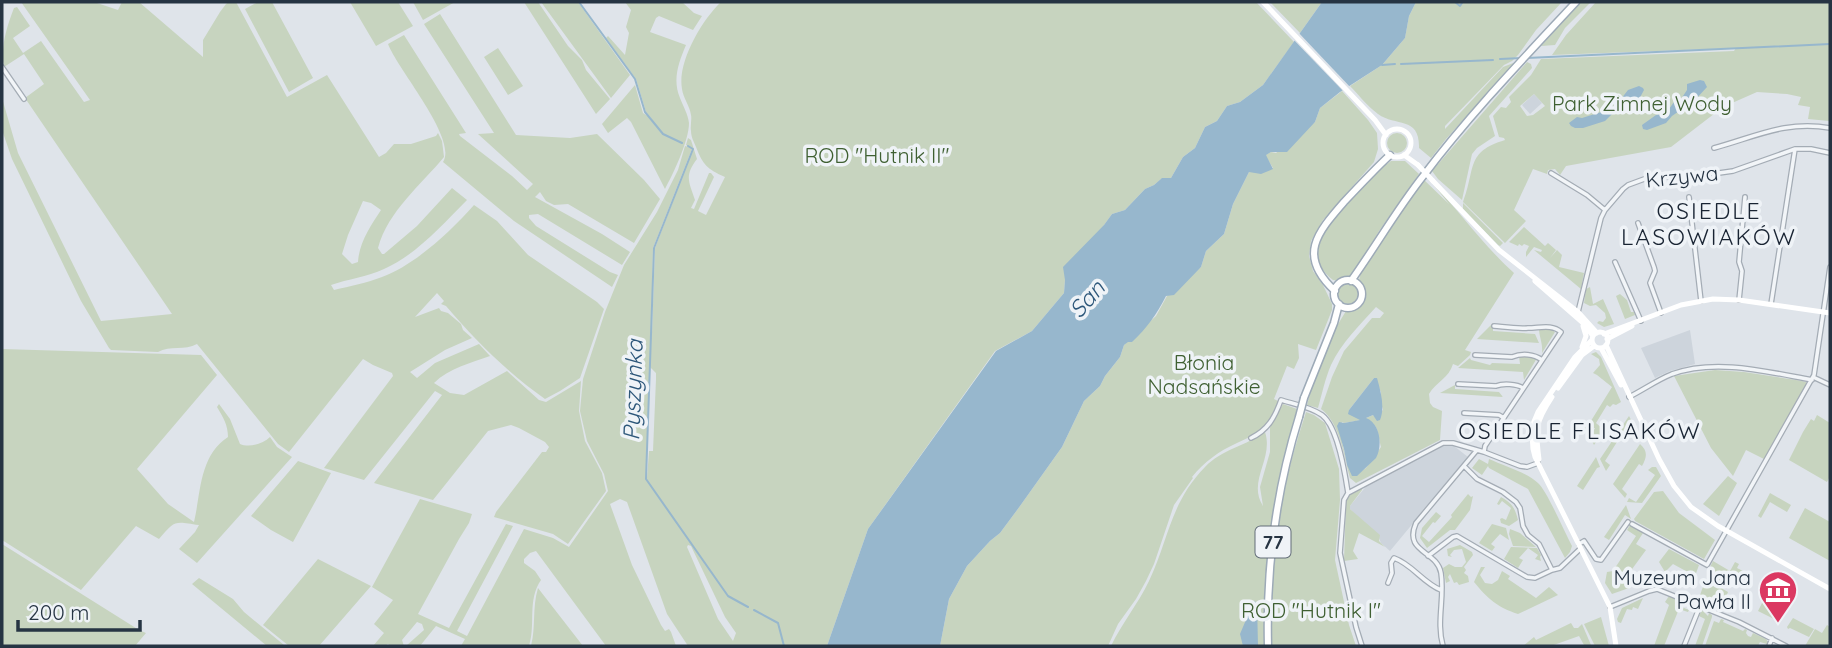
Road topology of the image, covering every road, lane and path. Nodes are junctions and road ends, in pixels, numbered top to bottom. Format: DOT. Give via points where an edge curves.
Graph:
graph roads {
  1 [pos="1263,2"];
  2 [pos="1576,2"];
  3 [pos="2,67"];
  4 [pos="24,99"];
  5 [pos="1830,128"];
  6 [pos="1388,133"];
  7 [pos="1714,148"];
  8 [pos="1795,149"];
  9 [pos="1388,153"];
  10 [pos="1406,153"];
  11 [pos="1830,153"];
  12 [pos="1551,173"];
  13 [pos="1689,197"];
  14 [pos="1745,197"];
  15 [pos="1605,210"];
  16 [pos="1638,223"];
  17 [pos="1615,262"];
  18 [pos="1830,267"];
  19 [pos="1354,282"];
  20 [pos="1336,287"];
  21 [pos="1740,300"];
  22 [pos="1701,301"];
  23 [pos="1771,304"];
  24 [pos="1342,305"];
  25 [pos="1661,313"];
  26 [pos="1827,313"];
  27 [pos="1578,315"];
  28 [pos="1640,321"];
  29 [pos="1494,326"];
  30 [pos="1599,340"];
  31 [pos="1581,349"];
  32 [pos="1475,355"];
  33 [pos="1542,360"];
  34 [pos="1813,378"];
  35 [pos="1458,384"];
  36 [pos="1830,385"];
  37 [pos="1523,388"];
  38 [pos="1629,397"];
  39 [pos="1465,414"];
  40 [pos="1504,418"];
  41 [pos="1251,438"];
  42 [pos="1477,450"];
  43 [pos="1484,452"];
  44 [pos="1539,463"];
  45 [pos="1464,466"];
  46 [pos="1348,493"];
  47 [pos="1726,531"];
  48 [pos="1580,546"];
  49 [pos="1428,556"];
  50 [pos="1552,570"];
  51 [pos="1388,583"];
  52 [pos="1441,590"];
  53 [pos="1830,591"];
  54 [pos="1700,606"];
  55 [pos="1610,607"];
  56 [pos="1772,638"];
  57 [pos="1268,646"];
  58 [pos="1362,646"];
  59 [pos="1443,646"];
  60 [pos="1616,646"];
  61 [pos="1684,646"];
  62 [pos="1769,646"];
  63 [pos="1786,646"];
  1 -- 6 [label="street"];
  2 -- 19 [label="main road, 77" via="1422,177"];
  3 -- 4 [label="street"];
  5 -- 7 [label="street" via="1770,130"];
  6 -- 9 [label="street" via="1383,143"];
  6 -- 10 [label="street" via="1399,129 1407,134 1411,142"];
  8 -- 11 [label="street, Krzywa"];
  8 -- 15 [label="street, Krzywa" via="1733,171 1647,178 1628,185"];
  8 -- 23 [label="street"];
  9 -- 10 [label="street" via="1397,157"];
  9 -- 20 [label="main road" via="1317,236 1314,256 1320,273"];
  10 -- 27 [label="street, bridge" via="1491,242"];
  12 -- 15 [label="street"];
  13 -- 22 [label="street"];
  14 -- 21 [label="street"];
  15 -- 27 [label="street, Krzywa"];
  16 -- 25 [label="street" via="1654,267 1650,283"];
  17 -- 28 [label="street"];
  18 -- 26 [label="street"];
  19 -- 20 [label="main road"];
  19 -- 24 [label="main road, 77" via="1360,300 1353,306"];
  20 -- 24 [label="main road" via="1335,297"];
  21 -- 22 [label="street"];
  21 -- 23 [label="street"];
  22 -- 25 [label="street"];
  23 -- 26 [label="street"];
  24 -- 57 [label="main road, 77, bridge" via="1304,398 1285,469 1268,588"];
  25 -- 28 [label="street"];
  26 -- 34 [label="street"];
  27 -- 30 [label="street"];
  27 -- 31 [label="street" via="1586,333"];
  28 -- 30 [label="street"];
  29 -- 33 [label="street" via="1560,330"];
  30 -- 31 [label="street"];
  30 -- 38 [label="street"];
  30 -- 44 [label="street" via="1580,357 1541,416 1536,436"];
  31 -- 44 [label="street" via="1533,424 1533,449"];
  32 -- 33 [label="street" via="1527,355"];
  33 -- 37 [label="street"];
  34 -- 36 [label="street"];
  34 -- 38 [label="street" via="1698,368 1672,374"];
  34 -- 47 [label="street"];
  35 -- 37 [label="street"];
  37 -- 40 [label="street"];
  38 -- 47 [label="street" via="1681,496"];
  39 -- 40 [label="street"];
  40 -- 43 [label="street"];
  41 -- 46 [label="street" via="1270,424 1281,400 1322,415 1335,437"];
  42 -- 43 [label="street"];
  42 -- 45 [label="street"];
  42 -- 46 [label="street" via="1440,444"];
  43 -- 44 [label="street" via="1520,467"];
  44 -- 48 [label="street"];
  45 -- 49 [label="street" via="1414,527 1414,542"];
  45 -- 50 [label="street" via="1516,502 1523,526"];
  46 -- 58 [label="street" via="1343,500 1340,553"];
  47 -- 48 [label="street" via="1707,565 1630,523 1601,560 1584,541"];
  47 -- 53 [label="street"];
  48 -- 50 [label="street" via="1563,566"];
  48 -- 55 [label="street"];
  49 -- 50 [label="street" via="1457,536 1530,578"];
  49 -- 52 [label="street" via="1440,569"];
  51 -- 52 [label="street" via="1392,560 1397,558"];
  52 -- 59 [label="street"];
  54 -- 55 [label="street" via="1657,589"];
  54 -- 56 [label="street"];
  54 -- 61 [label="street"];
  55 -- 60 [label="street"];
  56 -- 62 [label="street"];
  56 -- 63 [label="street"];
}
